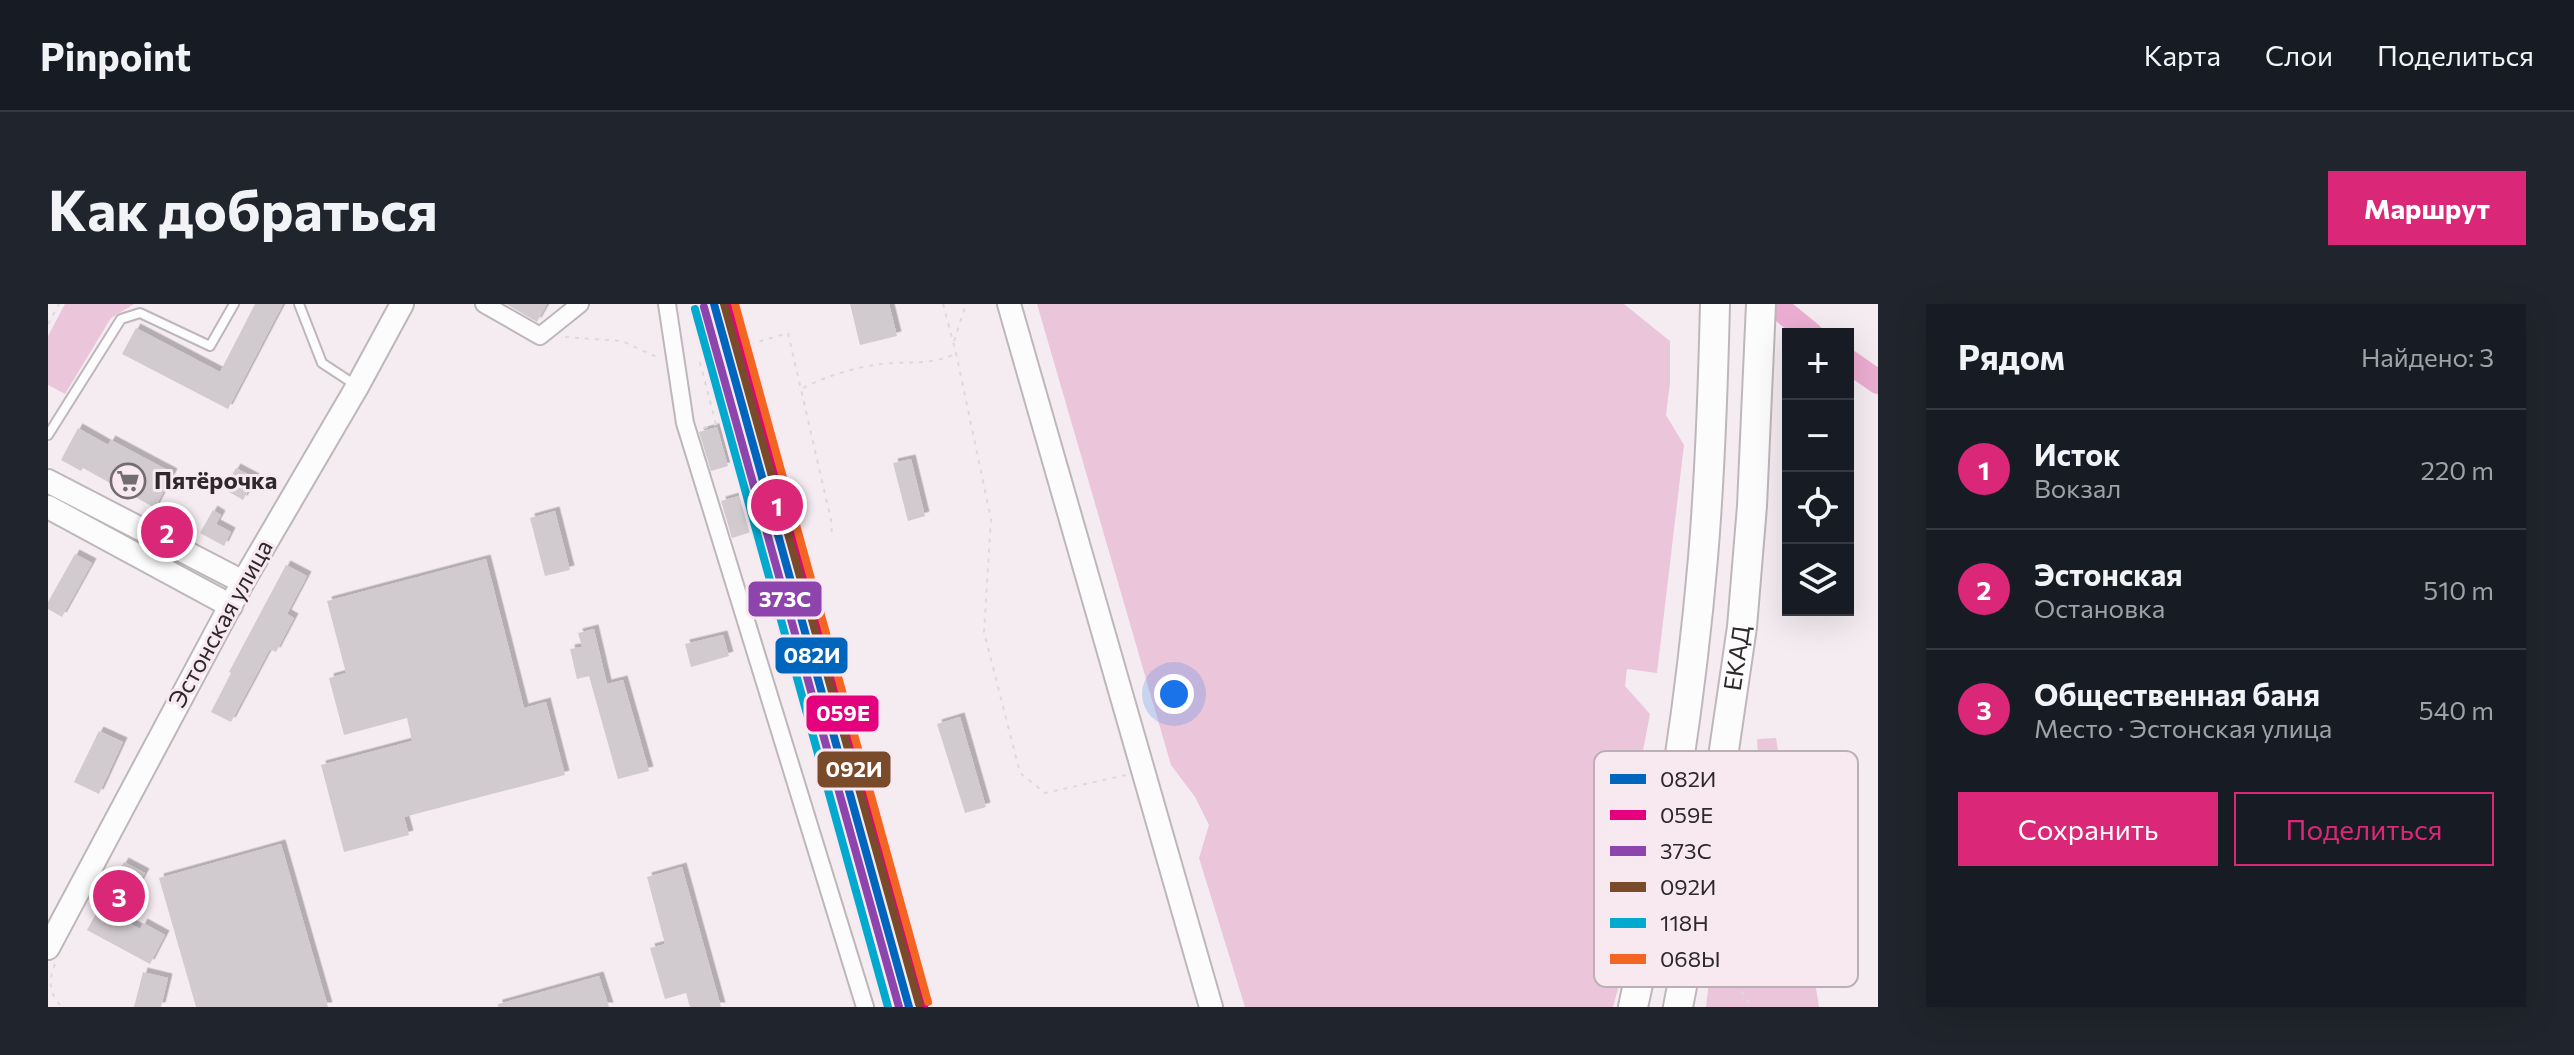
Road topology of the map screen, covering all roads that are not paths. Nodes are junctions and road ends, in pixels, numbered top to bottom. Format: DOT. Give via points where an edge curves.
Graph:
graph roads {
  1 [pos="145,304"];
  2 [pos="234,304"];
  3 [pos="299,304"];
  4 [pos="402,304"];
  5 [pos="484,304"];
  6 [pos="667,304"];
  7 [pos="1009,304"];
  8 [pos="1715,304"];
  9 [pos="1761,304"];
  10 [pos="572,307"];
  11 [pos="140,313"];
  12 [pos="357,387"];
  13 [pos="48,435"];
  14 [pos="48,481"];
  15 [pos="48,507"];
  16 [pos="243,582"];
  17 [pos="231,606"];
  18 [pos="1679,751"];
  19 [pos="1724,751"];
  20 [pos="48,948"];
  21 [pos="1637,987"];
  22 [pos="1682,987"];
  23 [pos="865,1007"];
  24 [pos="1211,1007"];
  25 [pos="1633,1007"];
  26 [pos="1678,1007"];
  1 -- 11 [label="lane"];
  2 -- 11 [label="lane" via="210,346"];
  3 -- 12 [label="lane" via="322,363"];
  4 -- 12 [label="street, Эстонская улица"];
  5 -- 10 [label="street" via="540,336"];
  6 -- 23 [label="street" via="688,433"];
  7 -- 24 [label="street"];
  8 -- 18 [label="highway, ЕКАД" via="1703,559"];
  9 -- 19 [label="highway, ЕКАД" via="1742,627"];
  11 -- 13 [label="lane" via="121,319"];
  12 -- 16 [label="street, Эстонская улица"];
  14 -- 16 [label="street"];
  15 -- 17 [label="street"];
  16 -- 17 [label="street, Эстонская улица"];
  17 -- 20 [label="street, Эстонская улица"];
  21 -- 25 [label="highway, ЕКАД"];
  22 -- 26 [label="highway, ЕКАД"];
}
